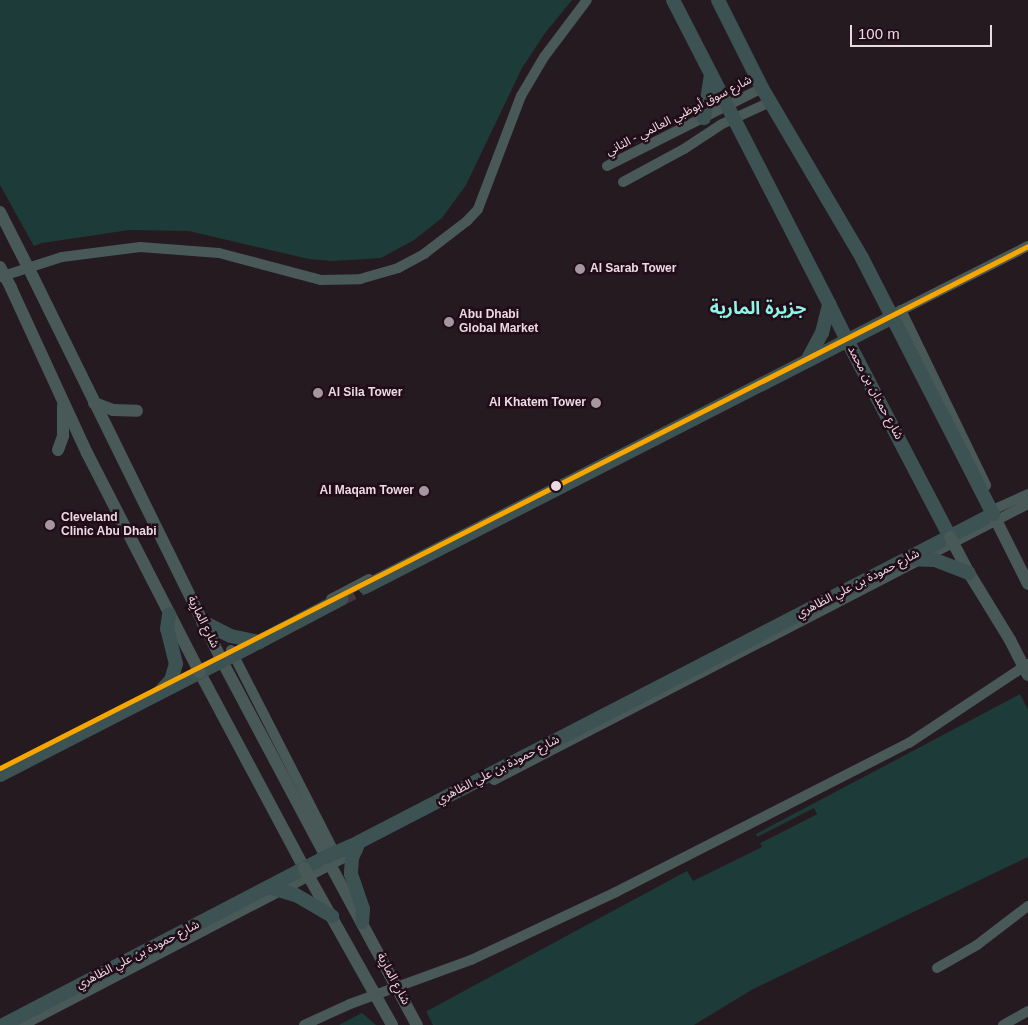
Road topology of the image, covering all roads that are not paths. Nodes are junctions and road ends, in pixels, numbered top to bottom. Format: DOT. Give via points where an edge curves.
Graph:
graph roads {
  1 [pos="587,0"];
  2 [pos="673,0"];
  3 [pos="718,0"];
  4 [pos="710,72"];
  5 [pos="762,88"];
  6 [pos="770,102"];
  7 [pos="731,112"];
  8 [pos="704,118"];
  9 [pos="607,166"];
  10 [pos="623,182"];
  11 [pos="0,212"];
  12 [pos="1028,246"];
  13 [pos="0,267"];
  14 [pos="0,277"];
  15 [pos="829,304"];
  16 [pos="897,314"];
  17 [pos="847,340"];
  18 [pos="808,359"];
  19 [pos="63,401"];
  20 [pos="94,403"];
  21 [pos="137,411"];
  22 [pos="58,450"];
  23 [pos="1028,494"];
  24 [pos="1028,504"];
  25 [pos="997,513"];
  26 [pos="950,537"];
  27 [pos="906,559"];
  28 [pos="969,573"];
  29 [pos="1028,584"];
  30 [pos="365,587"];
  31 [pos="341,599"];
  32 [pos="168,614"];
  33 [pos="203,622"];
  34 [pos="259,642"];
  35 [pos="231,650"];
  36 [pos="222,661"];
  37 [pos="1028,664"];
  38 [pos="200,673"];
  39 [pos="1028,675"];
  40 [pos="160,693"];
  41 [pos="0,768"];
  42 [pos="0,774"];
  43 [pos="358,842"];
  44 [pos="332,859"];
  45 [pos="304,868"];
  46 [pos="269,887"];
  47 [pos="1028,906"];
  48 [pos="332,916"];
  49 [pos="362,922"];
  50 [pos="937,968"];
  51 [pos="1028,1011"];
  52 [pos="3,1025"];
  53 [pos="23,1025"];
  54 [pos="304,1025"];
  55 [pos="392,1025"];
  56 [pos="417,1025"];
  57 [pos="1002,1025"];
  1 -- 14 [label="street" via="544,57 522,96 478,209 424,254 398,268 366,278 329,280 219,253 140,247 62,257"];
  2 -- 4 [label="main road, شارع حمدان بن محمد"];
  3 -- 5 [label="main road"];
  4 -- 7 [label="main road, شارع حمدان بن محمد"];
  4 -- 8 [label="main road"];
  5 -- 6 [label="main road, bridge"];
  5 -- 7 [label="street, شارع سوق أبوظبي العالمي - الثاني"];
  6 -- 7 [label="street, شارع سوق أبوظبي العالمي - الثاني"];
  6 -- 16 [label="main road, bridge"];
  7 -- 8 [label="street, شارع سوق أبوظبي العالمي - الثاني"];
  7 -- 10 [label="street, شارع سوق أبوظبي العالمي - الثاني"];
  7 -- 15 [label="main road, شارع حمدان بن محمد"];
  8 -- 9 [label="street, شارع سوق أبوظبي العالمي - الثاني"];
  11 -- 20 [label="street, شارع المارِية, bridge"];
  12 -- 16 [label="street"];
  13 -- 19 [label="street, شارع المارِية, bridge"];
  15 -- 17 [label="main road, شارع حمدان بن محمد, bridge"];
  15 -- 18 [label="main road, bridge" via="822,332"];
  16 -- 17 [label="main road"];
  16 -- 25 [label="main road, bridge"];
  16 -- 35 [label="street"];
  17 -- 18 [label="main road"];
  17 -- 26 [label="main road, شارع حمدان بن محمد"];
  18 -- 30 [label="main road"];
  19 -- 22 [label="street" via="64,428"];
  19 -- 32 [label="street, شارع المارِية, bridge"];
  20 -- 21 [label="street" via="113,410"];
  20 -- 33 [label="street, شارع المارِية"];
  23 -- 25 [label="street"];
  24 -- 25 [label="street"];
  25 -- 26 [label="main road, شارع حمودة بن علي الظاهري"];
  25 -- 29 [label="street, bridge"];
  25 -- 44 [label="street"];
  26 -- 27 [label="main road, شارع حمودة بن علي الظاهري"];
  26 -- 28 [label="street, شارع حمدان بن محمد, bridge"];
  27 -- 28 [label="main road, bridge" via="944,562"];
  27 -- 43 [label="main road, شارع حمودة بن علي الظاهري"];
  28 -- 39 [label="street, شارع حمدان بن محمد, bridge"];
  31 -- 34 [label="main road"];
  32 -- 38 [label="street, شارع المارِية, bridge"];
  32 -- 40 [label="main road, bridge" via="167,629 176,664 171,680"];
  33 -- 34 [label="main road, bridge" via="231,636"];
  33 -- 36 [label="street, شارع المارِية, bridge"];
  34 -- 36 [label="main road, bridge"];
  35 -- 41 [label="street"];
  35 -- 44 [label="street"];
  36 -- 38 [label="main road"];
  36 -- 44 [label="street, شارع المارِية"];
  37 -- 54 [label="street" via="908,743 616,892 471,960 350,1004"];
  38 -- 40 [label="main road"];
  38 -- 45 [label="street, شارع المارِية"];
  40 -- 42 [label="main road"];
  43 -- 44 [label="main road, شارع حمودة بن علي الظاهري, bridge"];
  43 -- 49 [label="main road, bridge" via="351,874 363,909"];
  44 -- 45 [label="main road, شارع حمودة بن علي الظاهري"];
  44 -- 49 [label="street, شارع المارِية, bridge"];
  44 -- 53 [label="street"];
  45 -- 46 [label="main road, شارع حمودة بن علي الظاهري"];
  45 -- 48 [label="street, شارع المارِية, bridge"];
  46 -- 48 [label="main road, bridge" via="309,901"];
  46 -- 52 [label="main road, شارع حمودة بن علي الظاهري"];
  47 -- 50 [label="street" via="977,945"];
  48 -- 55 [label="street, شارع المارِية, bridge"];
  49 -- 56 [label="street, شارع المارِية, bridge"];
  51 -- 57 [label="street"];
}
